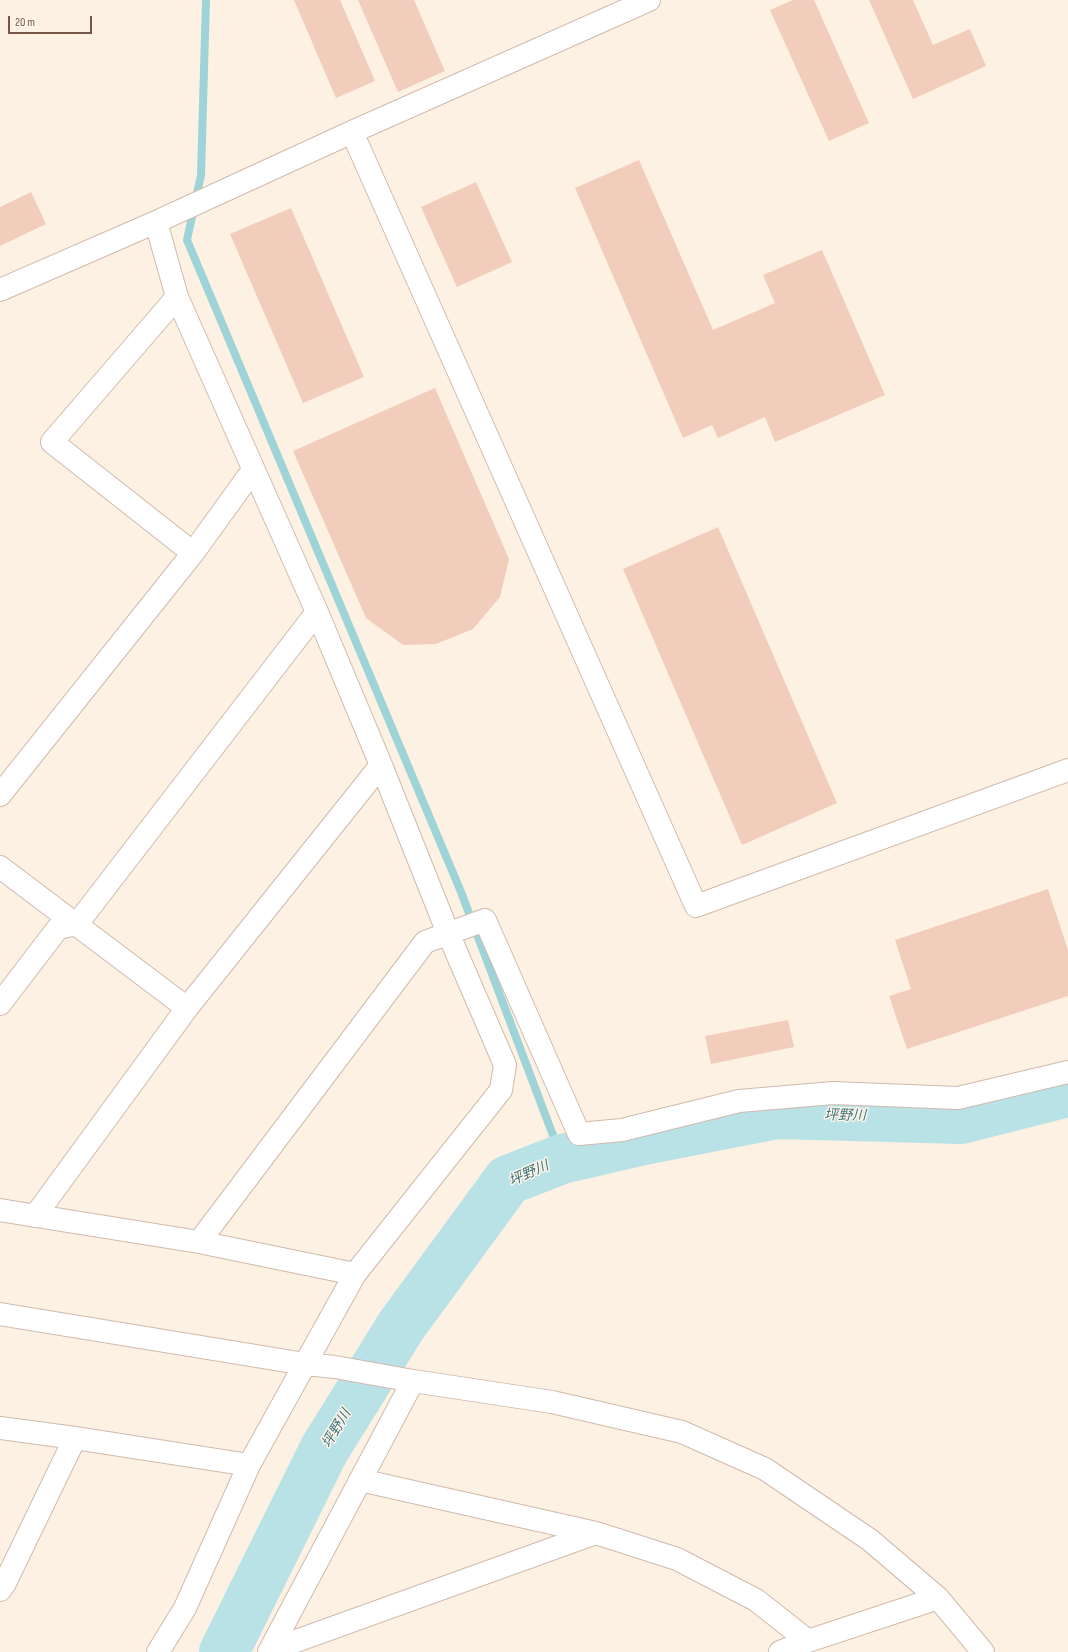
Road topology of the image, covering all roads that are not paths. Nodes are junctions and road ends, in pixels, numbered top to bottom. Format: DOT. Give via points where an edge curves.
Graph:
graph roads {
  1 [pos="649,0"];
  2 [pos="352,132"];
  3 [pos="156,222"];
  4 [pos="0,290"];
  5 [pos="177,297"];
  6 [pos="253,470"];
  7 [pos="193,553"];
  8 [pos="317,612"];
  9 [pos="381,765"];
  10 [pos="1068,770"];
  11 [pos="0,796"];
  12 [pos="0,867"];
  13 [pos="77,924"];
  14 [pos="448,933"];
  15 [pos="0,1004"];
  16 [pos="187,1008"];
  17 [pos="1068,1072"];
  18 [pos="0,1210"];
  19 [pos="35,1216"];
  20 [pos="200,1242"];
  21 [pos="356,1274"];
  22 [pos="0,1314"];
  23 [pos="305,1364"];
  24 [pos="413,1381"];
  25 [pos="0,1428"];
  26 [pos="75,1438"];
  27 [pos="249,1466"];
  28 [pos="360,1480"];
  29 [pos="596,1533"];
  30 [pos="0,1590"];
  31 [pos="938,1598"];
  32 [pos="808,1641"];
  33 [pos="270,1651"];
  34 [pos="158,1652"];
  35 [pos="780,1652"];
  36 [pos="982,1652"];
  1 -- 2 [label="street"];
  2 -- 3 [label="street"];
  2 -- 10 [label="street" via="696,906"];
  3 -- 4 [label="street"];
  3 -- 5 [label="street"];
  5 -- 6 [label="street"];
  5 -- 7 [label="street" via="52,442"];
  6 -- 7 [label="street"];
  6 -- 8 [label="street"];
  7 -- 11 [label="street"];
  8 -- 9 [label="street"];
  8 -- 13 [label="street"];
  9 -- 14 [label="street"];
  9 -- 16 [label="street"];
  12 -- 13 [label="street"];
  13 -- 15 [label="street" via="58,928"];
  13 -- 16 [label="street"];
  14 -- 17 [label="street" via="485,920 579,1134 622,1130 739,1101 833,1092 958,1098"];
  14 -- 20 [label="street" via="425,942"];
  14 -- 21 [label="street" via="505,1065 501,1090"];
  16 -- 19 [label="street"];
  18 -- 19 [label="street"];
  19 -- 20 [label="street"];
  20 -- 21 [label="street"];
  21 -- 23 [label="street"];
  22 -- 23 [label="street"];
  23 -- 24 [label="street"];
  23 -- 27 [label="street"];
  24 -- 28 [label="street"];
  24 -- 31 [label="street" via="552,1402 682,1432 765,1469 870,1540"];
  25 -- 26 [label="street"];
  26 -- 27 [label="street"];
  26 -- 30 [label="street"];
  27 -- 34 [label="street" via="185,1608"];
  28 -- 29 [label="street"];
  28 -- 33 [label="street"];
  29 -- 32 [label="street" via="677,1559 756,1600"];
  29 -- 33 [label="street"];
  31 -- 32 [label="street"];
  31 -- 36 [label="street"];
  32 -- 35 [label="street"];
}
